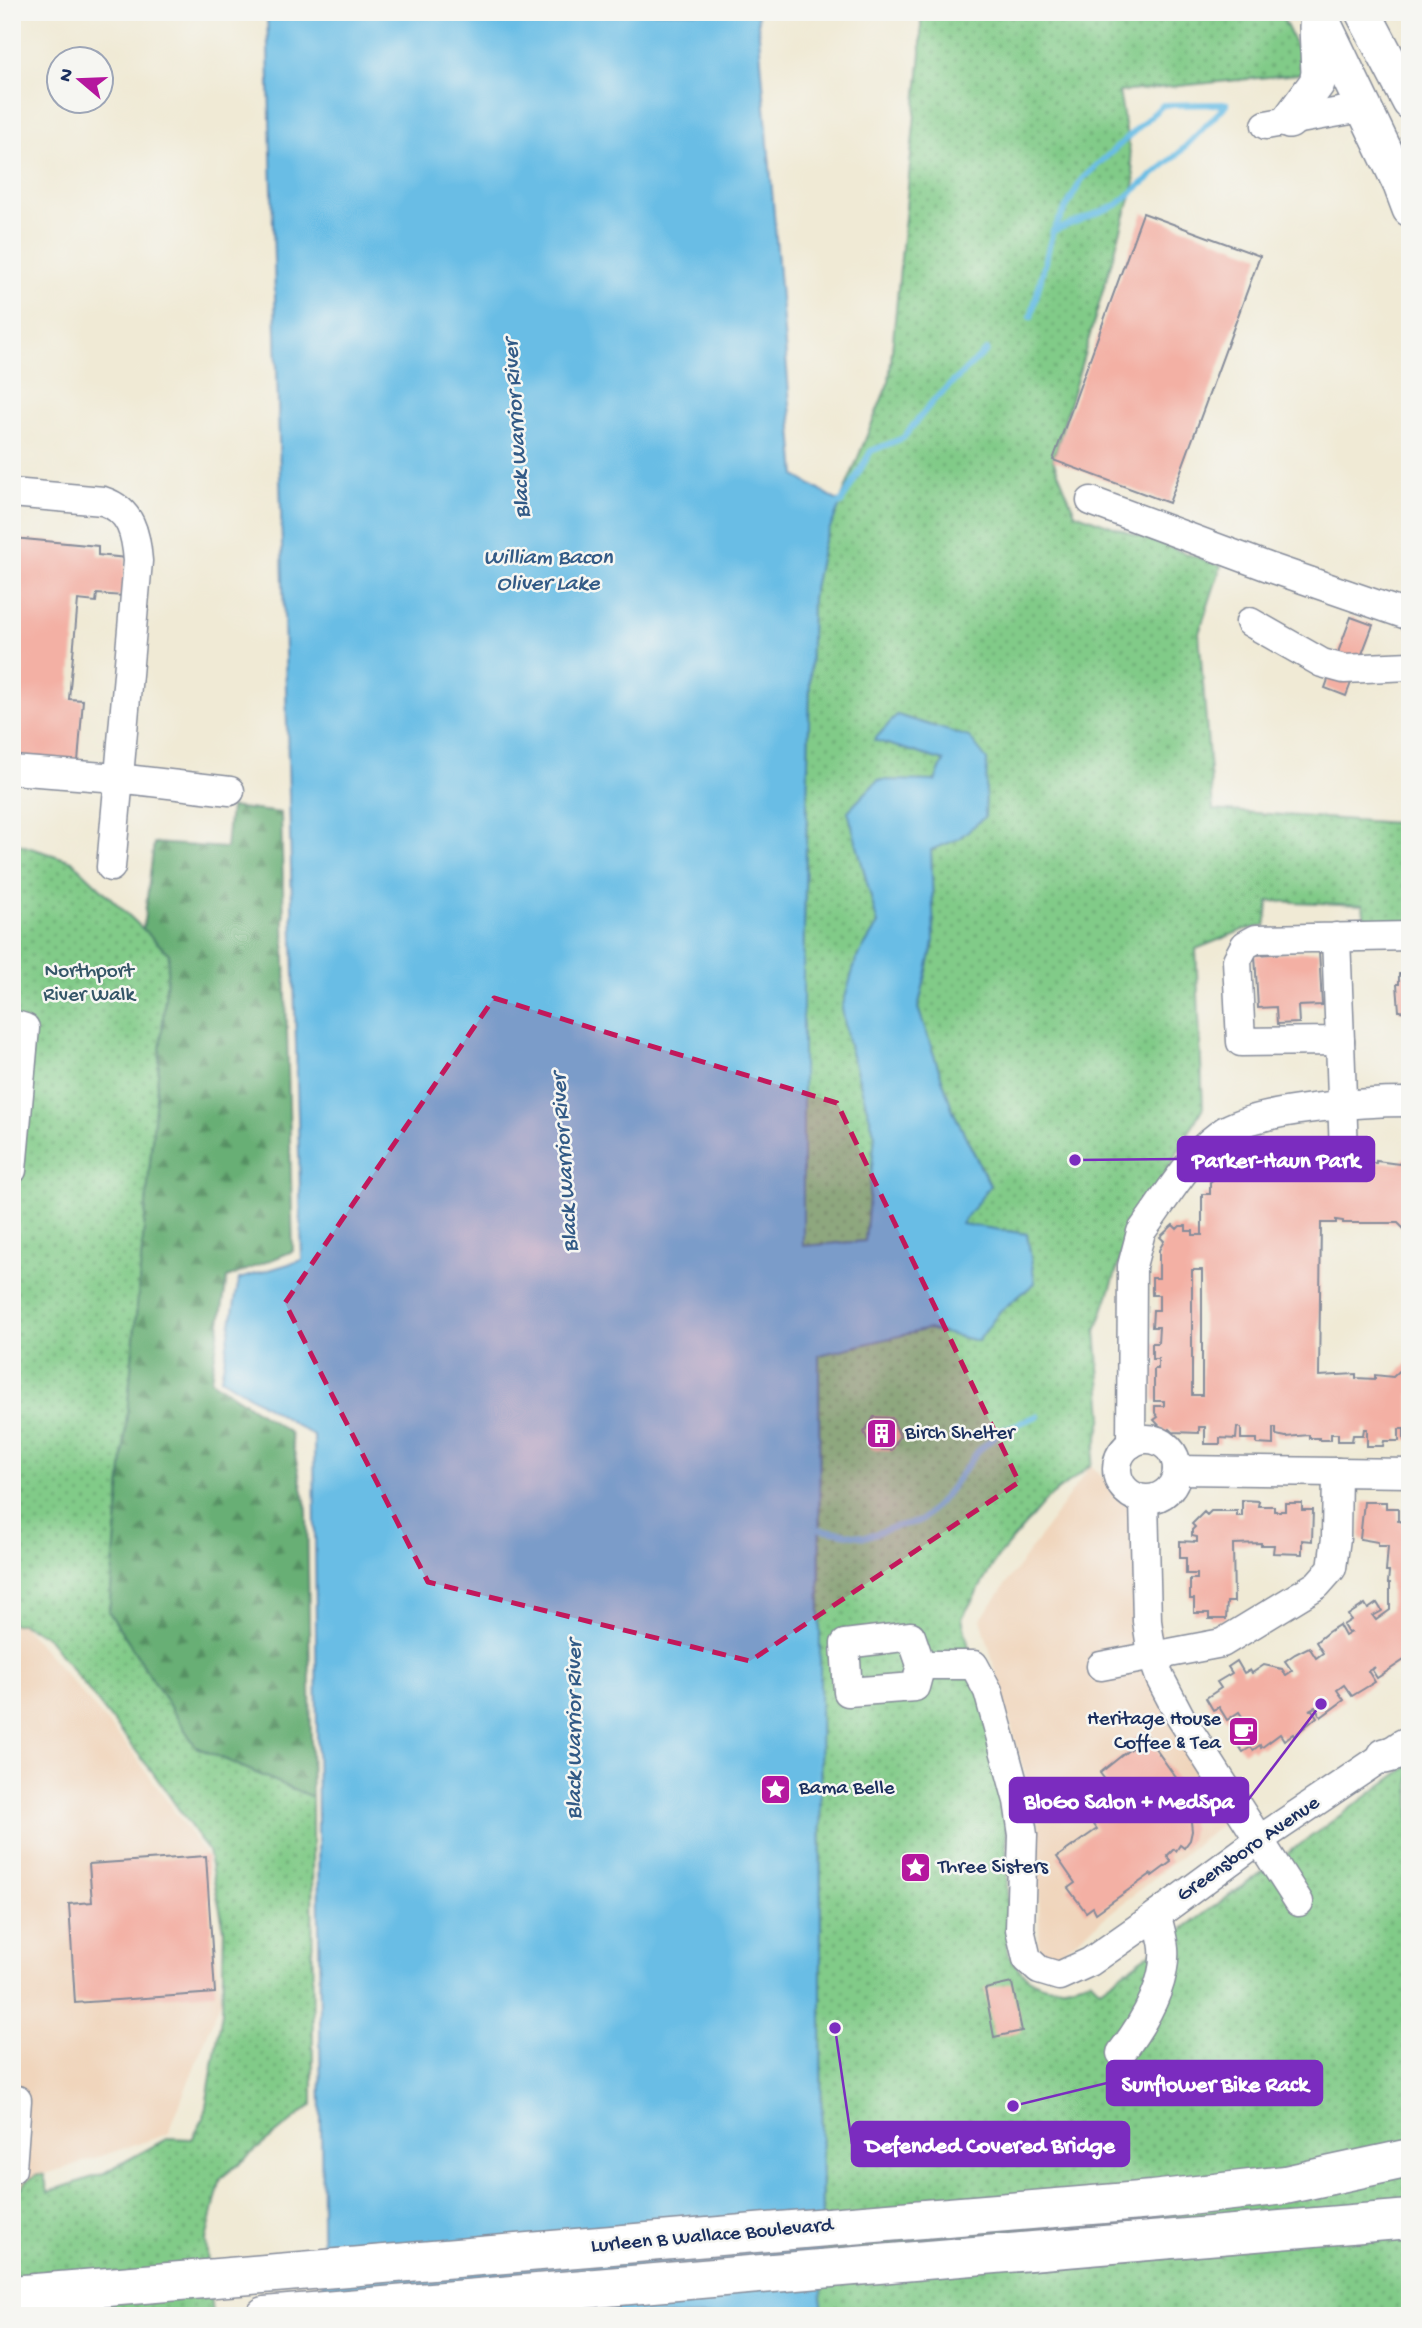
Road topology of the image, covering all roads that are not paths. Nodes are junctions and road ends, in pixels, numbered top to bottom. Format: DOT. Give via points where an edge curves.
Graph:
graph roads {
  1 [pos="1317,12"];
  2 [pos="1363,12"];
  3 [pos="1377,12"];
  4 [pos="1410,43"];
  5 [pos="1409,96"];
  6 [pos="1362,108"];
  7 [pos="1278,123"];
  8 [pos="1410,209"];
  9 [pos="12,493"];
  10 [pos="1091,500"];
  11 [pos="1410,616"];
  12 [pos="1250,622"];
  13 [pos="1410,666"];
  14 [pos="12,770"];
  15 [pos="117,778"];
  16 [pos="230,790"];
  17 [pos="111,867"];
  18 [pos="1410,936"];
  19 [pos="1336,937"];
  20 [pos="12,1024"];
  21 [pos="1340,1041"];
  22 [pos="1410,1102"];
  23 [pos="1344,1106"];
  24 [pos="1344,1154"];
  25 [pos="12,1170"];
  26 [pos="1131,1444"];
  27 [pos="1177,1470"];
  28 [pos="1337,1472"];
  29 [pos="1410,1473"];
  30 [pos="1144,1500"];
  31 [pos="1152,1656"];
  32 [pos="921,1665"];
  33 [pos="1101,1667"];
  34 [pos="1402,1748"];
  35 [pos="1259,1839"];
  36 [pos="1299,1902"];
  37 [pos="1157,1915"];
  38 [pos="1121,2053"];
  39 [pos="15,2100"];
  40 [pos="1410,2158"];
  41 [pos="12,2169"];
  42 [pos="1410,2219"];
  43 [pos="12,2295"];
  44 [pos="265,2316"];
  1 -- 6 [label="main road"];
  1 -- 7 [label="main road" via="1317,83"];
  2 -- 5 [label="main road"];
  3 -- 4 [label="main road"];
  5 -- 6 [label="main road"];
  6 -- 7 [label="street"];
  6 -- 8 [label="main road"];
  9 -- 15 [label="street" via="103,501 123,512 131,524 138,561"];
  10 -- 11 [label="street"];
  12 -- 13 [label="street" via="1322,663 1344,669"];
  14 -- 15 [label="street"];
  15 -- 16 [label="street"];
  15 -- 17 [label="street"];
  18 -- 19 [label="street"];
  19 -- 21 [label="street"];
  19 -- 21 [label="street" via="1256,939 1245,945 1237,960 1241,1042"];
  20 -- 25 [label="street" via="25,1028"];
  21 -- 23 [label="street"];
  22 -- 23 [label="street"];
  23 -- 24 [label="street"];
  23 -- 26 [label="street" via="1257,1118 1225,1131 1199,1153 1141,1232 1132,1266"];
  26 -- 27 [label="street" via="1143,1439 1163,1444 1171,1450"];
  26 -- 30 [label="street" via="1119,1457 1117,1475 1126,1492"];
  27 -- 28 [label="street"];
  27 -- 30 [label="street" via="1170,1489"];
  28 -- 29 [label="street"];
  28 -- 31 [label="street" via="1332,1568 1317,1585 1222,1643"];
  30 -- 31 [label="street"];
  31 -- 33 [label="street"];
  31 -- 35 [label="street" via="1181,1718"];
  32 -- 37 [label="street, Greensboro Avenue" via="974,1665 988,1691 1023,1835 1020,1929 1027,1959 1039,1970 1059,1976 1090,1962"];
  34 -- 35 [label="street, Greensboro Avenue"];
  35 -- 36 [label="street"];
  35 -- 37 [label="street, Greensboro Avenue"];
  37 -- 38 [label="street" via="1164,1950 1158,1984 1152,2005"];
  39 -- 41 [label="street"];
  40 -- 43 [label="highway, Lurleen B Wallace Boulevard" via="1285,2185 1152,2200"];
  42 -- 44 [label="highway, Lurleen B Wallace Boulevard"];
}
